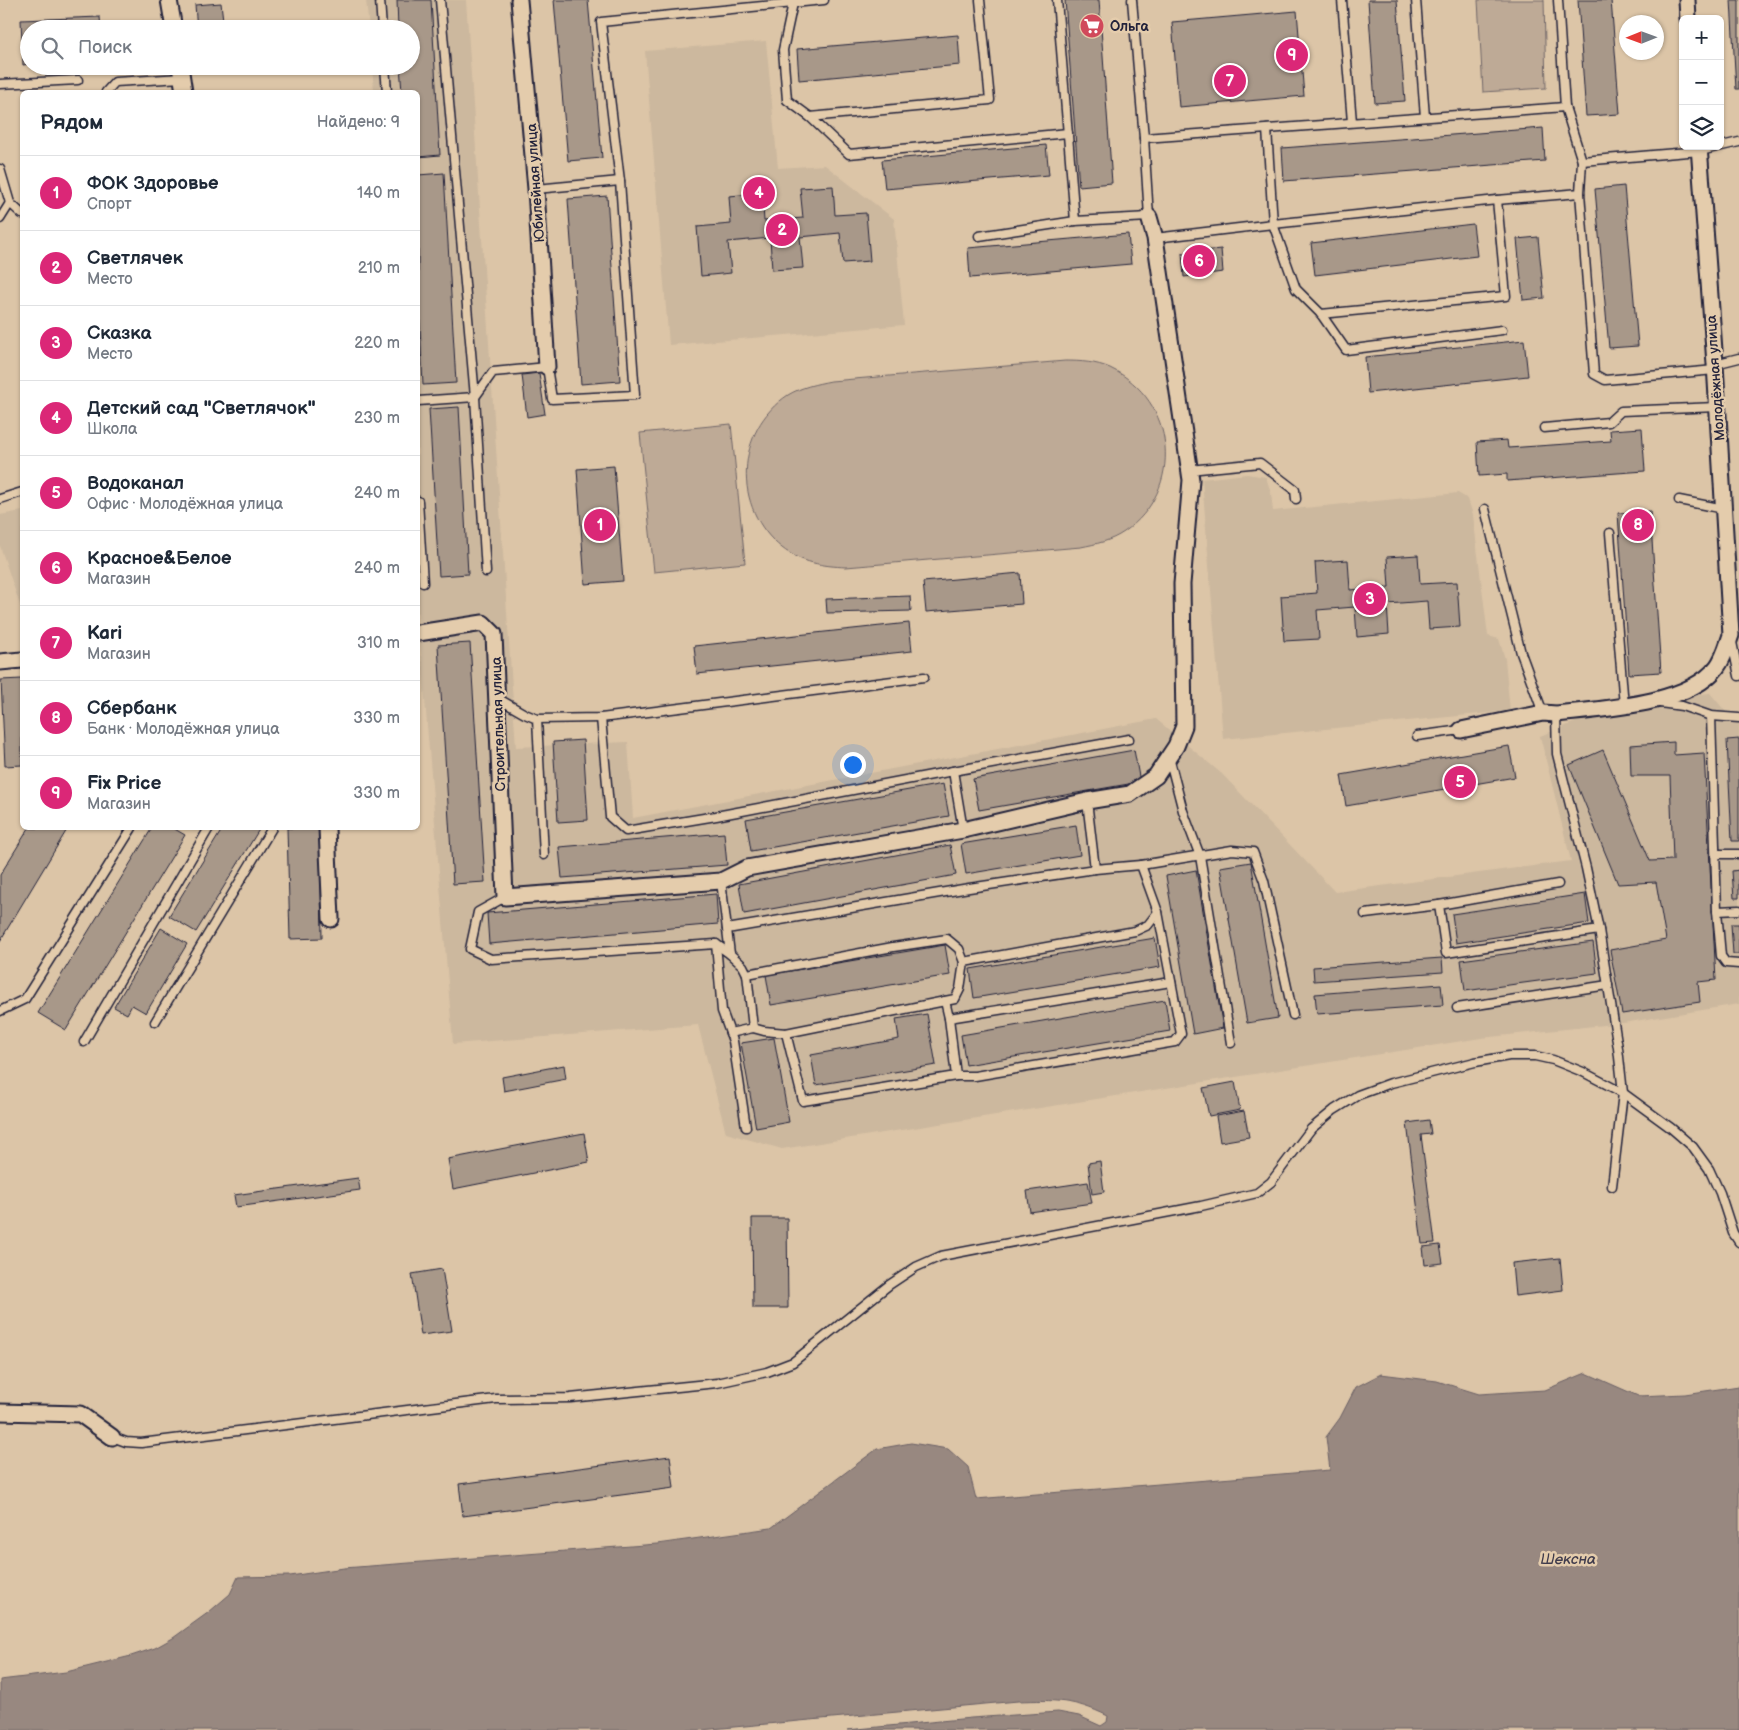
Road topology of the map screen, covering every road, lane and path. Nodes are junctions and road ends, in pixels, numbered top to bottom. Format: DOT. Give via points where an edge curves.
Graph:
graph roads {
  1 [pos="170,0"];
  2 [pos="380,0"];
  3 [pos="440,0"];
  4 [pos="519,0"];
  5 [pos="824,0"];
  6 [pos="980,0"];
  7 [pos="1057,0"];
  8 [pos="1132,0"];
  9 [pos="1342,0"];
  10 [pos="1416,0"];
  11 [pos="1558,0"];
  12 [pos="1687,0"];
  13 [pos="793,3"];
  14 [pos="1688,15"];
  15 [pos="173,20"];
  16 [pos="381,20"];
  17 [pos="386,75"];
  18 [pos="182,79"];
  19 [pos="78,80"];
  20 [pos="0,84"];
  21 [pos="108,90"];
  22 [pos="387,90"];
  23 [pos="1565,107"];
  24 [pos="1425,117"];
  25 [pos="810,118"];
  26 [pos="1352,122"];
  27 [pos="1267,129"];
  28 [pos="1068,133"];
  29 [pos="1144,138"];
  30 [pos="1739,142"];
  31 [pos="1724,145"];
  32 [pos="1690,150"];
  33 [pos="1700,150"];
  34 [pos="1582,161"];
  35 [pos="0,169"];
  36 [pos="620,182"];
  37 [pos="536,189"];
  38 [pos="1580,193"];
  39 [pos="1498,200"];
  40 [pos="10,203"];
  41 [pos="20,212"];
  42 [pos="1149,217"];
  43 [pos="0,219"];
  44 [pos="1075,221"];
  45 [pos="1273,224"];
  46 [pos="978,236"];
  47 [pos="1155,238"];
  48 [pos="1321,314"];
  49 [pos="1502,330"];
  50 [pos="1739,358"];
  51 [pos="547,367"];
  52 [pos="1715,367"];
  53 [pos="475,397"];
  54 [pos="420,401"];
  55 [pos="1717,407"];
  56 [pos="1544,428"];
  57 [pos="1190,470"];
  58 [pos="20,493"];
  59 [pos="0,499"];
  60 [pos="1296,499"];
  61 [pos="1679,500"];
  62 [pos="1485,509"];
  63 [pos="1724,509"];
  64 [pos="1739,513"];
  65 [pos="1610,533"];
  66 [pos="420,534"];
  67 [pos="486,572"];
  68 [pos="423,583"];
  69 [pos="420,633"];
  70 [pos="1731,635"];
  71 [pos="20,660"];
  72 [pos="0,662"];
  73 [pos="1739,676"];
  74 [pos="924,677"];
  75 [pos="497,698"];
  76 [pos="1650,702"];
  77 [pos="1624,706"];
  78 [pos="1550,714"];
  79 [pos="1711,716"];
  80 [pos="537,718"];
  81 [pos="601,718"];
  82 [pos="1739,718"];
  83 [pos="1461,730"];
  84 [pos="1417,736"];
  85 [pos="1129,739"];
  86 [pos="1169,758"];
  87 [pos="954,771"];
  88 [pos="1087,801"];
  89 [pos="131,830"];
  90 [pos="208,830"];
  91 [pos="271,830"];
  92 [pos="327,830"];
  93 [pos="963,830"];
  94 [pos="1716,854"];
  95 [pos="1739,854"];
  96 [pos="544,855"];
  97 [pos="1200,856"];
  98 [pos="1141,865"];
  99 [pos="1095,869"];
  100 [pos="721,881"];
  101 [pos="1558,884"];
  102 [pos="505,897"];
  103 [pos="1439,905"];
  104 [pos="1739,910"];
  105 [pos="1158,912"];
  106 [pos="1717,912"];
  107 [pos="1365,914"];
  108 [pos="331,920"];
  109 [pos="727,929"];
  110 [pos="1599,930"];
  111 [pos="716,944"];
  112 [pos="730,954"];
  113 [pos="964,962"];
  114 [pos="1739,964"];
  115 [pos="747,974"];
  116 [pos="1171,982"];
  117 [pos="1608,985"];
  118 [pos="946,1001"];
  119 [pos="1457,1008"];
  120 [pos="0,1011"];
  121 [pos="1293,1015"];
  122 [pos="949,1018"];
  123 [pos="155,1022"];
  124 [pos="753,1028"];
  125 [pos="730,1033"];
  126 [pos="786,1033"];
  127 [pos="84,1042"];
  128 [pos="1231,1043"];
  129 [pos="956,1076"];
  130 [pos="1623,1093"];
  131 [pos="746,1127"];
  132 [pos="1612,1186"];
  133 [pos="1739,1242"];
  134 [pos="0,1412"];
  135 [pos="112,1436"];
  1 -- 15 [label="street"];
  2 -- 16 [label="lane"];
  3 -- 53 [label="lane"];
  4 -- 37 [label="street, Юбилейная улица"];
  5 -- 13 [label="lane"];
  6 -- 25 [label="lane" via="990,100"];
  7 -- 28 [label="lane"];
  8 -- 29 [label="lane"];
  9 -- 26 [label="lane"];
  10 -- 24 [label="lane"];
  11 -- 23 [label="lane"];
  12 -- 14 [label="street"];
  13 -- 25 [label="lane" via="783,50 787,100"];
  13 -- 36 [label="lane" via="601,22"];
  17 -- 22 [label="lane"];
  18 -- 21 [label="lane" via="115,82"];
  19 -- 20 [label="lane"];
  23 -- 24 [label="lane"];
  23 -- 34 [label="lane"];
  24 -- 26 [label="lane"];
  25 -- 28 [label="lane" via="849,154"];
  26 -- 27 [label="lane"];
  27 -- 29 [label="lane"];
  27 -- 45 [label="lane"];
  28 -- 44 [label="lane"];
  29 -- 42 [label="lane"];
  30 -- 31 [label="lane"];
  32 -- 34 [label="lane"];
  33 -- 52 [label="street, Молодёжная улица"];
  34 -- 38 [label="lane"];
  35 -- 40 [label="lane"];
  36 -- 37 [label="lane"];
  36 -- 51 [label="lane" via="635,395 552,399"];
  37 -- 51 [label="street, Юбилейная улица"];
  38 -- 39 [label="lane"];
  38 -- 52 [label="lane" via="1594,374 1605,380"];
  39 -- 45 [label="lane"];
  39 -- 48 [label="lane" via="1506,296"];
  40 -- 41 [label="lane"];
  40 -- 43 [label="lane"];
  42 -- 44 [label="lane"];
  42 -- 47 [label="street"];
  44 -- 46 [label="lane"];
  45 -- 47 [label="lane"];
  45 -- 48 [label="lane" via="1296,289"];
  47 -- 57 [label="street"];
  48 -- 49 [label="lane" via="1346,350"];
  50 -- 52 [label="lane"];
  51 -- 53 [label="lane" via="494,372"];
  52 -- 55 [label="street, Молодёжная улица"];
  53 -- 54 [label="lane"];
  53 -- 67 [label="lane"];
  55 -- 56 [label="lane" via="1621,411 1609,422"];
  55 -- 63 [label="street, Молодёжная улица"];
  57 -- 60 [label="lane" via="1260,462 1295,490"];
  57 -- 86 [label="street" via="1182,584 1184,726"];
  58 -- 59 [label="lane"];
  61 -- 63 [label="lane"];
  62 -- 78 [label="lane" via="1521,653"];
  63 -- 64 [label="street"];
  63 -- 70 [label="street, Молодёжная улица"];
  65 -- 77 [label="lane"];
  66 -- 68 [label="lane"];
  69 -- 75 [label="street, Строительная улица" via="483,623 494,634"];
  70 -- 73 [label="lane"];
  70 -- 76 [label="street, Молодёжная улица" via="1717,667 1699,683"];
  71 -- 72 [label="street"];
  74 -- 81 [label="lane"];
  75 -- 80 [label="lane"];
  75 -- 102 [label="street, Строительная улица"];
  76 -- 77 [label="street, Молодёжная улица"];
  76 -- 79 [label="lane" via="1682,706"];
  77 -- 78 [label="street, Молодёжная улица"];
  78 -- 83 [label="street, Молодёжная улица"];
  78 -- 110 [label="lane"];
  79 -- 82 [label="lane"];
  79 -- 94 [label="lane"];
  80 -- 81 [label="lane"];
  80 -- 96 [label="lane"];
  81 -- 87 [label="lane" via="610,818 626,830"];
  83 -- 84 [label="lane"];
  85 -- 87 [label="lane"];
  86 -- 88 [label="street" via="1156,776 1130,794"];
  86 -- 97 [label="lane" via="1183,811"];
  87 -- 93 [label="lane"];
  88 -- 93 [label="street"];
  88 -- 99 [label="lane"];
  89 -- 120 [label="lane" via="25,1000"];
  90 -- 127 [label="lane"];
  91 -- 123 [label="lane"];
  92 -- 108 [label="street"];
  93 -- 100 [label="street" via="747,868"];
  94 -- 95 [label="lane"];
  94 -- 106 [label="lane"];
  97 -- 98 [label="lane"];
  97 -- 121 [label="lane" via="1232,850 1253,852 1264,881"];
  97 -- 128 [label="lane"];
  98 -- 99 [label="lane"];
  98 -- 105 [label="lane"];
  99 -- 109 [label="lane"];
  100 -- 102 [label="street"];
  100 -- 109 [label="lane"];
  101 -- 103 [label="lane"];
  102 -- 111 [label="lane" via="478,912 470,949 491,958"];
  103 -- 107 [label="lane"];
  103 -- 110 [label="lane" via="1446,954"];
  104 -- 106 [label="lane"];
  105 -- 113 [label="lane" via="1148,925 1135,931"];
  105 -- 116 [label="lane"];
  106 -- 114 [label="lane" via="1721,956 1726,963"];
  109 -- 112 [label="lane"];
  110 -- 117 [label="lane"];
  111 -- 112 [label="lane"];
  111 -- 125 [label="lane" via="722,1011"];
  112 -- 115 [label="lane"];
  113 -- 115 [label="lane" via="959,949 947,939"];
  113 -- 118 [label="lane" via="960,989 955,999"];
  115 -- 124 [label="lane"];
  116 -- 122 [label="lane"];
  116 -- 129 [label="lane" via="1181,1034 1175,1042 975,1076"];
  117 -- 119 [label="lane"];
  117 -- 130 [label="lane"];
  118 -- 122 [label="lane"];
  118 -- 126 [label="lane"];
  122 -- 129 [label="lane"];
  124 -- 125 [label="lane"];
  124 -- 126 [label="lane"];
  125 -- 131 [label="lane"];
  126 -- 129 [label="lane" via="803,1101"];
  130 -- 132 [label="lane"];
  130 -- 133 [label="lane" via="1693,1147 1709,1169"];
  130 -- 135 [label="lane" via="1583,1072 1534,1056 1509,1056 1475,1062 1391,1083 1358,1095 1311,1128 1271,1182 1257,1193 941,1256 916,1267 889,1285 793,1362 767,1372 717,1383 570,1398 496,1399 141,1443 126,1442"];
  134 -- 135 [label="street" via="80,1414"];
}
